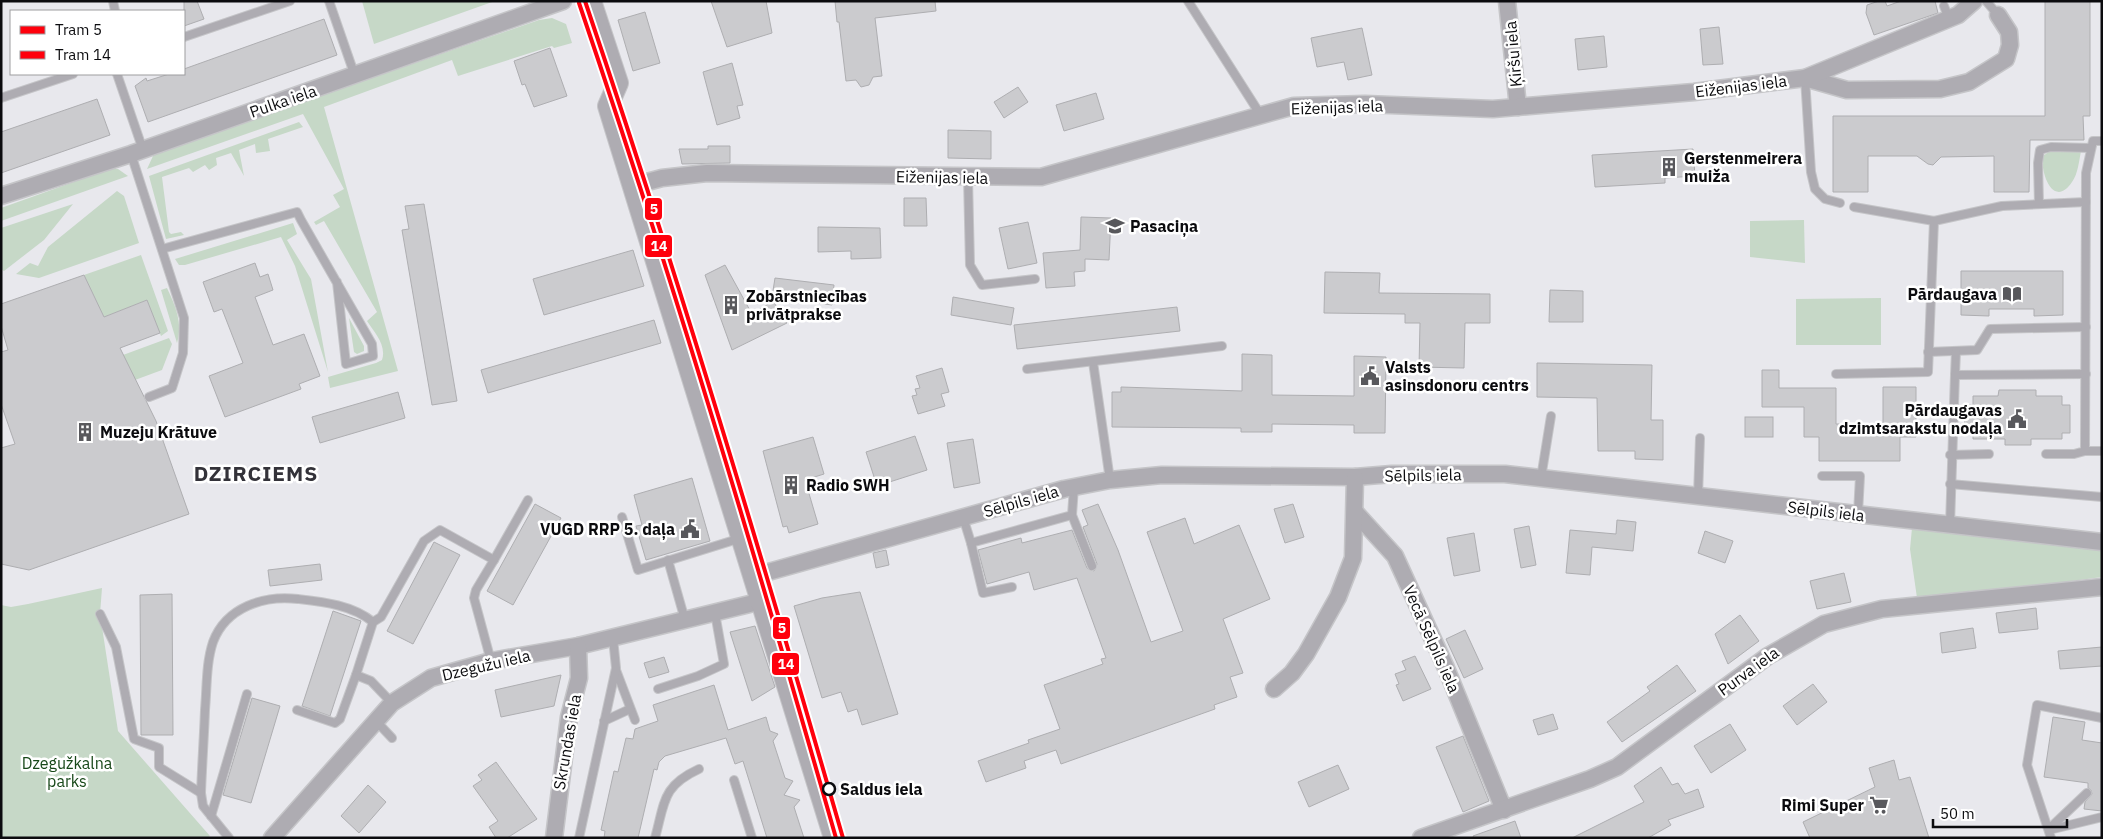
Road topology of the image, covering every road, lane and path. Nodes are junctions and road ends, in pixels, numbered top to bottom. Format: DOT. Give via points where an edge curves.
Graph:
graph roads {
  1 [pos="290,1"];
  2 [pos="329,1"];
  3 [pos="563,1"];
  4 [pos="591,1"];
  5 [pos="1188,1"];
  6 [pos="1508,1"];
  7 [pos="1974,1"];
  8 [pos="1986,1"];
  9 [pos="1998,15"];
  10 [pos="185,36"];
  11 [pos="70,75"];
  12 [pos="118,75"];
  13 [pos="355,76"];
  14 [pos="1805,78"];
  15 [pos="1,98"];
  16 [pos="1518,108"];
  17 [pos="1260,114"];
  18 [pos="2102,141"];
  19 [pos="2091,148"];
  20 [pos="137,152"];
  21 [pos="968,178"];
  22 [pos="632,186"];
  23 [pos="1,196"];
  24 [pos="2086,202"];
  25 [pos="1840,204"];
  26 [pos="2039,204"];
  27 [pos="1854,206"];
  28 [pos="1934,221"];
  29 [pos="162,249"];
  30 [pos="1035,279"];
  31 [pos="337,282"];
  32 [pos="2086,327"];
  33 [pos="1222,346"];
  34 [pos="1956,351"];
  35 [pos="1928,352"];
  36 [pos="1093,362"];
  37 [pos="1027,369"];
  38 [pos="1836,374"];
  39 [pos="2086,374"];
  40 [pos="1955,375"];
  41 [pos="149,397"];
  42 [pos="1551,416"];
  43 [pos="1700,438"];
  44 [pos="2085,451"];
  45 [pos="2102,451"];
  46 [pos="1989,454"];
  47 [pos="2046,454"];
  48 [pos="1950,455"];
  49 [pos="1822,476"];
  50 [pos="1355,477"];
  51 [pos="1541,478"];
  52 [pos="1110,480"];
  53 [pos="1950,484"];
  54 [pos="1074,487"];
  55 [pos="1698,496"];
  56 [pos="2102,498"];
  57 [pos="528,500"];
  58 [pos="1356,512"];
  59 [pos="1858,514"];
  60 [pos="1072,515"];
  61 [pos="622,517"];
  62 [pos="963,517"];
  63 [pos="1950,525"];
  64 [pos="741,538"];
  65 [pos="2102,542"];
  66 [pos="971,543"];
  67 [pos="494,560"];
  68 [pos="668,560"];
  69 [pos="1092,566"];
  70 [pos="754,576"];
  71 [pos="1012,587"];
  72 [pos="2102,587"];
  73 [pos="762,602"];
  74 [pos="715,613"];
  75 [pos="100,614"];
  76 [pos="686,620"];
  77 [pos="373,622"];
  78 [pos="613,638"];
  79 [pos="578,646"];
  80 [pos="491,661"];
  81 [pos="616,668"];
  82 [pos="356,675"];
  83 [pos="658,688"];
  84 [pos="1274,689"];
  85 [pos="247,694"];
  86 [pos="392,703"];
  87 [pos="630,709"];
  88 [pos="297,710"];
  89 [pos="2102,718"];
  90 [pos="635,720"];
  91 [pos="376,721"];
  92 [pos="604,721"];
  93 [pos="392,738"];
  94 [pos="699,769"];
  95 [pos="734,780"];
  96 [pos="200,793"];
  97 [pos="2087,793"];
  98 [pos="1504,810"];
  99 [pos="211,816"];
  100 [pos="2102,817"];
  101 [pos="2050,834"];
  102 [pos="229,838"];
  103 [pos="272,838"];
  104 [pos="554,838"];
  105 [pos="579,838"];
  106 [pos="655,838"];
  107 [pos="752,838"];
  108 [pos="834,838"];
  109 [pos="1421,838"];
  1 -- 10 [label="lane"];
  2 -- 13 [label="lane"];
  3 -- 13 [label="street, Pulka iela"];
  4 -- 22 [label="street" via="618,84 608,106"];
  5 -- 17 [label="lane"];
  6 -- 16 [label="street, Ķiršu iela"];
  7 -- 14 [label="street, Eiženijas iela" via="1958,15 1946,12"];
  8 -- 9 [label="lane"];
  9 -- 14 [label="street" via="2009,32 2006,58 1969,82 1940,89 1847,90"];
  11 -- 15 [label="lane"];
  12 -- 20 [label="lane"];
  13 -- 20 [label="street, Pulka iela"];
  14 -- 16 [label="street, Eiženijas iela"];
  14 -- 25 [label="lane" via="1810,172 1814,189 1825,199"];
  16 -- 17 [label="street, Eiženijas iela" via="1356,104 1294,106"];
  17 -- 21 [label="street, Eiženijas iela" via="1041,177"];
  18 -- 19 [label="lane" via="2093,141"];
  19 -- 24 [label="lane" via="2086,173"];
  19 -- 26 [label="lane" via="2051,147 2040,150"];
  20 -- 23 [label="street, Pulka iela"];
  20 -- 29 [label="lane"];
  21 -- 22 [label="street, Eiženijas iela" via="707,173 662,178"];
  21 -- 30 [label="lane" via="970,265 982,285"];
  22 -- 64 [label="street"];
  24 -- 26 [label="lane"];
  24 -- 32 [label="lane"];
  26 -- 28 [label="lane" via="2002,206"];
  27 -- 28 [label="lane"];
  28 -- 35 [label="lane"];
  29 -- 31 [label="lane" via="297,212"];
  29 -- 41 [label="lane" via="184,318 183,353 172,388"];
  31 -- 31 [label="lane" via="372,344 373,356 346,364"];
  32 -- 34 [label="lane" via="1990,328 1977,350"];
  32 -- 39 [label="lane"];
  33 -- 36 [label="lane"];
  34 -- 35 [label="lane"];
  34 -- 40 [label="lane"];
  35 -- 38 [label="lane" via="1928,372"];
  36 -- 37 [label="lane"];
  36 -- 52 [label="lane"];
  39 -- 40 [label="lane"];
  39 -- 44 [label="lane"];
  40 -- 48 [label="lane"];
  42 -- 51 [label="lane"];
  43 -- 55 [label="lane"];
  44 -- 45 [label="lane"];
  44 -- 47 [label="lane"];
  46 -- 48 [label="lane"];
  48 -- 53 [label="lane"];
  49 -- 59 [label="lane" via="1860,476"];
  50 -- 51 [label="street, Sēlpils iela" via="1505,474"];
  50 -- 52 [label="street, Sēlpils iela" via="1162,475"];
  50 -- 58 [label="street"];
  51 -- 55 [label="street, Sēlpils iela"];
  52 -- 54 [label="street, Sēlpils iela"];
  53 -- 56 [label="lane"];
  53 -- 63 [label="lane"];
  54 -- 60 [label="lane"];
  54 -- 62 [label="street, Sēlpils iela"];
  55 -- 59 [label="street, Sēlpils iela"];
  57 -- 67 [label="lane"];
  58 -- 84 [label="street" via="1353,558 1338,597 1306,654"];
  58 -- 98 [label="street, Vecā Sēlpils iela" via="1395,556 1446,668"];
  59 -- 63 [label="street, Sēlpils iela"];
  60 -- 66 [label="lane"];
  60 -- 69 [label="lane"];
  61 -- 68 [label="lane" via="638,570"];
  62 -- 66 [label="lane"];
  62 -- 70 [label="street, Sēlpils iela"];
  63 -- 65 [label="street, Sēlpils iela"];
  64 -- 68 [label="lane"];
  64 -- 70 [label="street"];
  66 -- 71 [label="lane" via="983,593"];
  67 -- 77 [label="lane" via="440,530 424,541 381,617"];
  67 -- 80 [label="lane" via="474,594"];
  68 -- 76 [label="lane"];
  70 -- 73 [label="street"];
  72 -- 98 [label="street, Purva iela" via="1882,609 1824,624 1768,656 1617,767"];
  73 -- 74 [label="street, Dzegužu iela"];
  73 -- 108 [label="street"];
  74 -- 76 [label="street, Dzegužu iela"];
  74 -- 83 [label="lane" via="724,664"];
  75 -- 96 [label="lane" via="116,647 134,738 159,748 159,768"];
  76 -- 78 [label="street, Dzegužu iela"];
  77 -- 82 [label="lane"];
  77 -- 96 [label="lane" via="364,614 330,603 288,597 245,605 226,620 214,641 208,666"];
  78 -- 79 [label="street, Dzegužu iela"];
  78 -- 81 [label="lane"];
  79 -- 80 [label="street, Dzegužu iela"];
  79 -- 104 [label="street, Skrundas iela" via="579,678 569,717"];
  80 -- 86 [label="street, Dzegužu iela" via="431,678"];
  81 -- 87 [label="lane"];
  81 -- 92 [label="lane"];
  82 -- 86 [label="lane" via="371,681"];
  82 -- 88 [label="lane" via="340,719 335,722"];
  85 -- 99 [label="lane"];
  86 -- 91 [label="street, Dzegužu iela"];
  87 -- 90 [label="lane"];
  87 -- 92 [label="lane"];
  89 -- 101 [label="lane" via="2037,705 2027,765"];
  91 -- 93 [label="lane"];
  91 -- 103 [label="street, Dzegužu iela"];
  92 -- 105 [label="lane"];
  94 -- 106 [label="lane" via="681,777 668,794"];
  95 -- 107 [label="lane"];
  96 -- 99 [label="lane" via="203,806"];
  97 -- 101 [label="lane"];
  98 -- 109 [label="street, Purva iela"];
  99 -- 102 [label="lane"];
  100 -- 101 [label="lane"];
}
